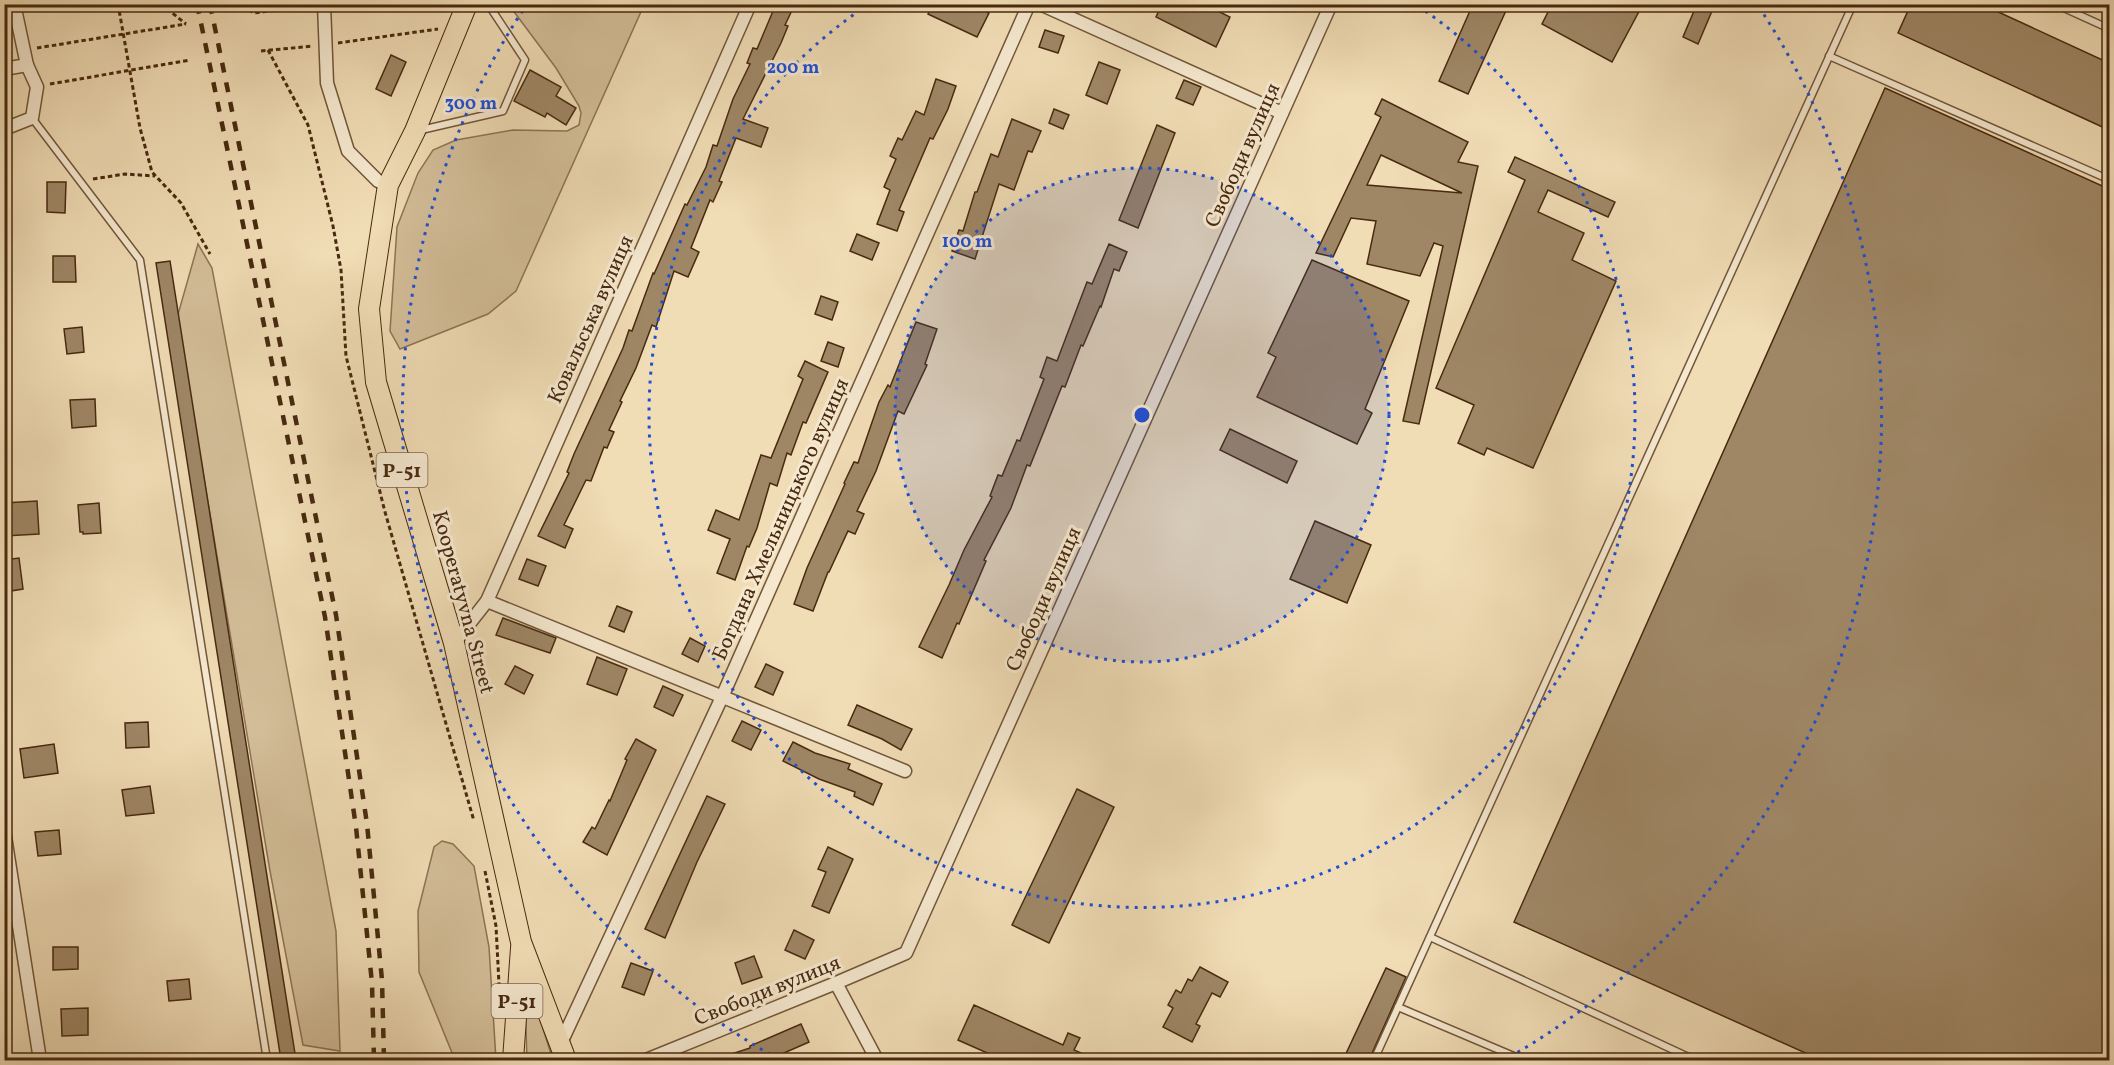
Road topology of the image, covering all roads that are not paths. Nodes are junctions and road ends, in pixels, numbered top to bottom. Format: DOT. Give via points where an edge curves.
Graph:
graph roads {
  1 [pos="14,4"];
  2 [pos="467,4"];
  3 [pos="488,4"];
  4 [pos="750,4"];
  5 [pos="1029,4"];
  6 [pos="1040,4"];
  7 [pos="1331,4"];
  8 [pos="1853,4"];
  9 [pos="2055,4"];
  10 [pos="318,5"];
  11 [pos="2109,29"];
  12 [pos="1829,56"];
  13 [pos="27,65"];
  14 [pos="4,69"];
  15 [pos="1282,113"];
  16 [pos="32,118"];
  17 [pos="4,129"];
  18 [pos="415,131"];
  19 [pos="2109,180"];
  20 [pos="388,185"];
  21 [pos="487,601"];
  22 [pos="454,643"];
  23 [pos="722,697"];
  24 [pos="905,771"];
  25 [pos="4,830"];
  26 [pos="1430,937"];
  27 [pos="521,942"];
  28 [pos="836,983"];
  29 [pos="1398,1007"];
  30 [pos="563,1053"];
  31 [pos="40,1060"];
  32 [pos="267,1060"];
  33 [pos="513,1060"];
  34 [pos="646,1060"];
  35 [pos="877,1060"];
  36 [pos="1374,1060"];
  37 [pos="1523,1060"];
  38 [pos="1695,1060"];
  1 -- 13 [label="street"];
  2 -- 18 [label="main road, Kooperatyvna Street / Р-51"];
  3 -- 18 [label="lane" via="525,60 503,111"];
  4 -- 21 [label="street, Ковальська вулиця"];
  5 -- 23 [label="street, Богдана Хмельницького вулиця"];
  6 -- 15 [label="street"];
  7 -- 15 [label="street, Свободи вулиця"];
  8 -- 12 [label="lane"];
  9 -- 11 [label="lane"];
  10 -- 20 [label="street" via="326,45 327,83 348,151 378,181"];
  12 -- 19 [label="lane"];
  12 -- 26 [label="lane"];
  13 -- 14 [label="street"];
  13 -- 16 [label="street" via="37,87"];
  15 -- 28 [label="street, Свободи вулиця" via="906,952"];
  16 -- 17 [label="street"];
  16 -- 32 [label="lane" via="140,260"];
  18 -- 20 [label="main road, Kooperatyvna Street / Р-51"];
  20 -- 22 [label="main road, Kooperatyvna Street / Р-51" via="369,309 376,382"];
  21 -- 22 [label="street, Ковальська вулиця"];
  21 -- 23 [label="street"];
  22 -- 27 [label="main road, Kooperatyvna Street / Р-51"];
  23 -- 24 [label="street"];
  23 -- 30 [label="street, Богдана Хмельницького вулиця"];
  25 -- 31 [label="street"];
  26 -- 29 [label="lane"];
  26 -- 38 [label="lane"];
  27 -- 30 [label="main road, Р-51"];
  27 -- 33 [label="main road, Р-51"];
  28 -- 34 [label="street, Свободи вулиця"];
  28 -- 35 [label="street"];
  29 -- 36 [label="lane"];
  29 -- 37 [label="lane"];
}
